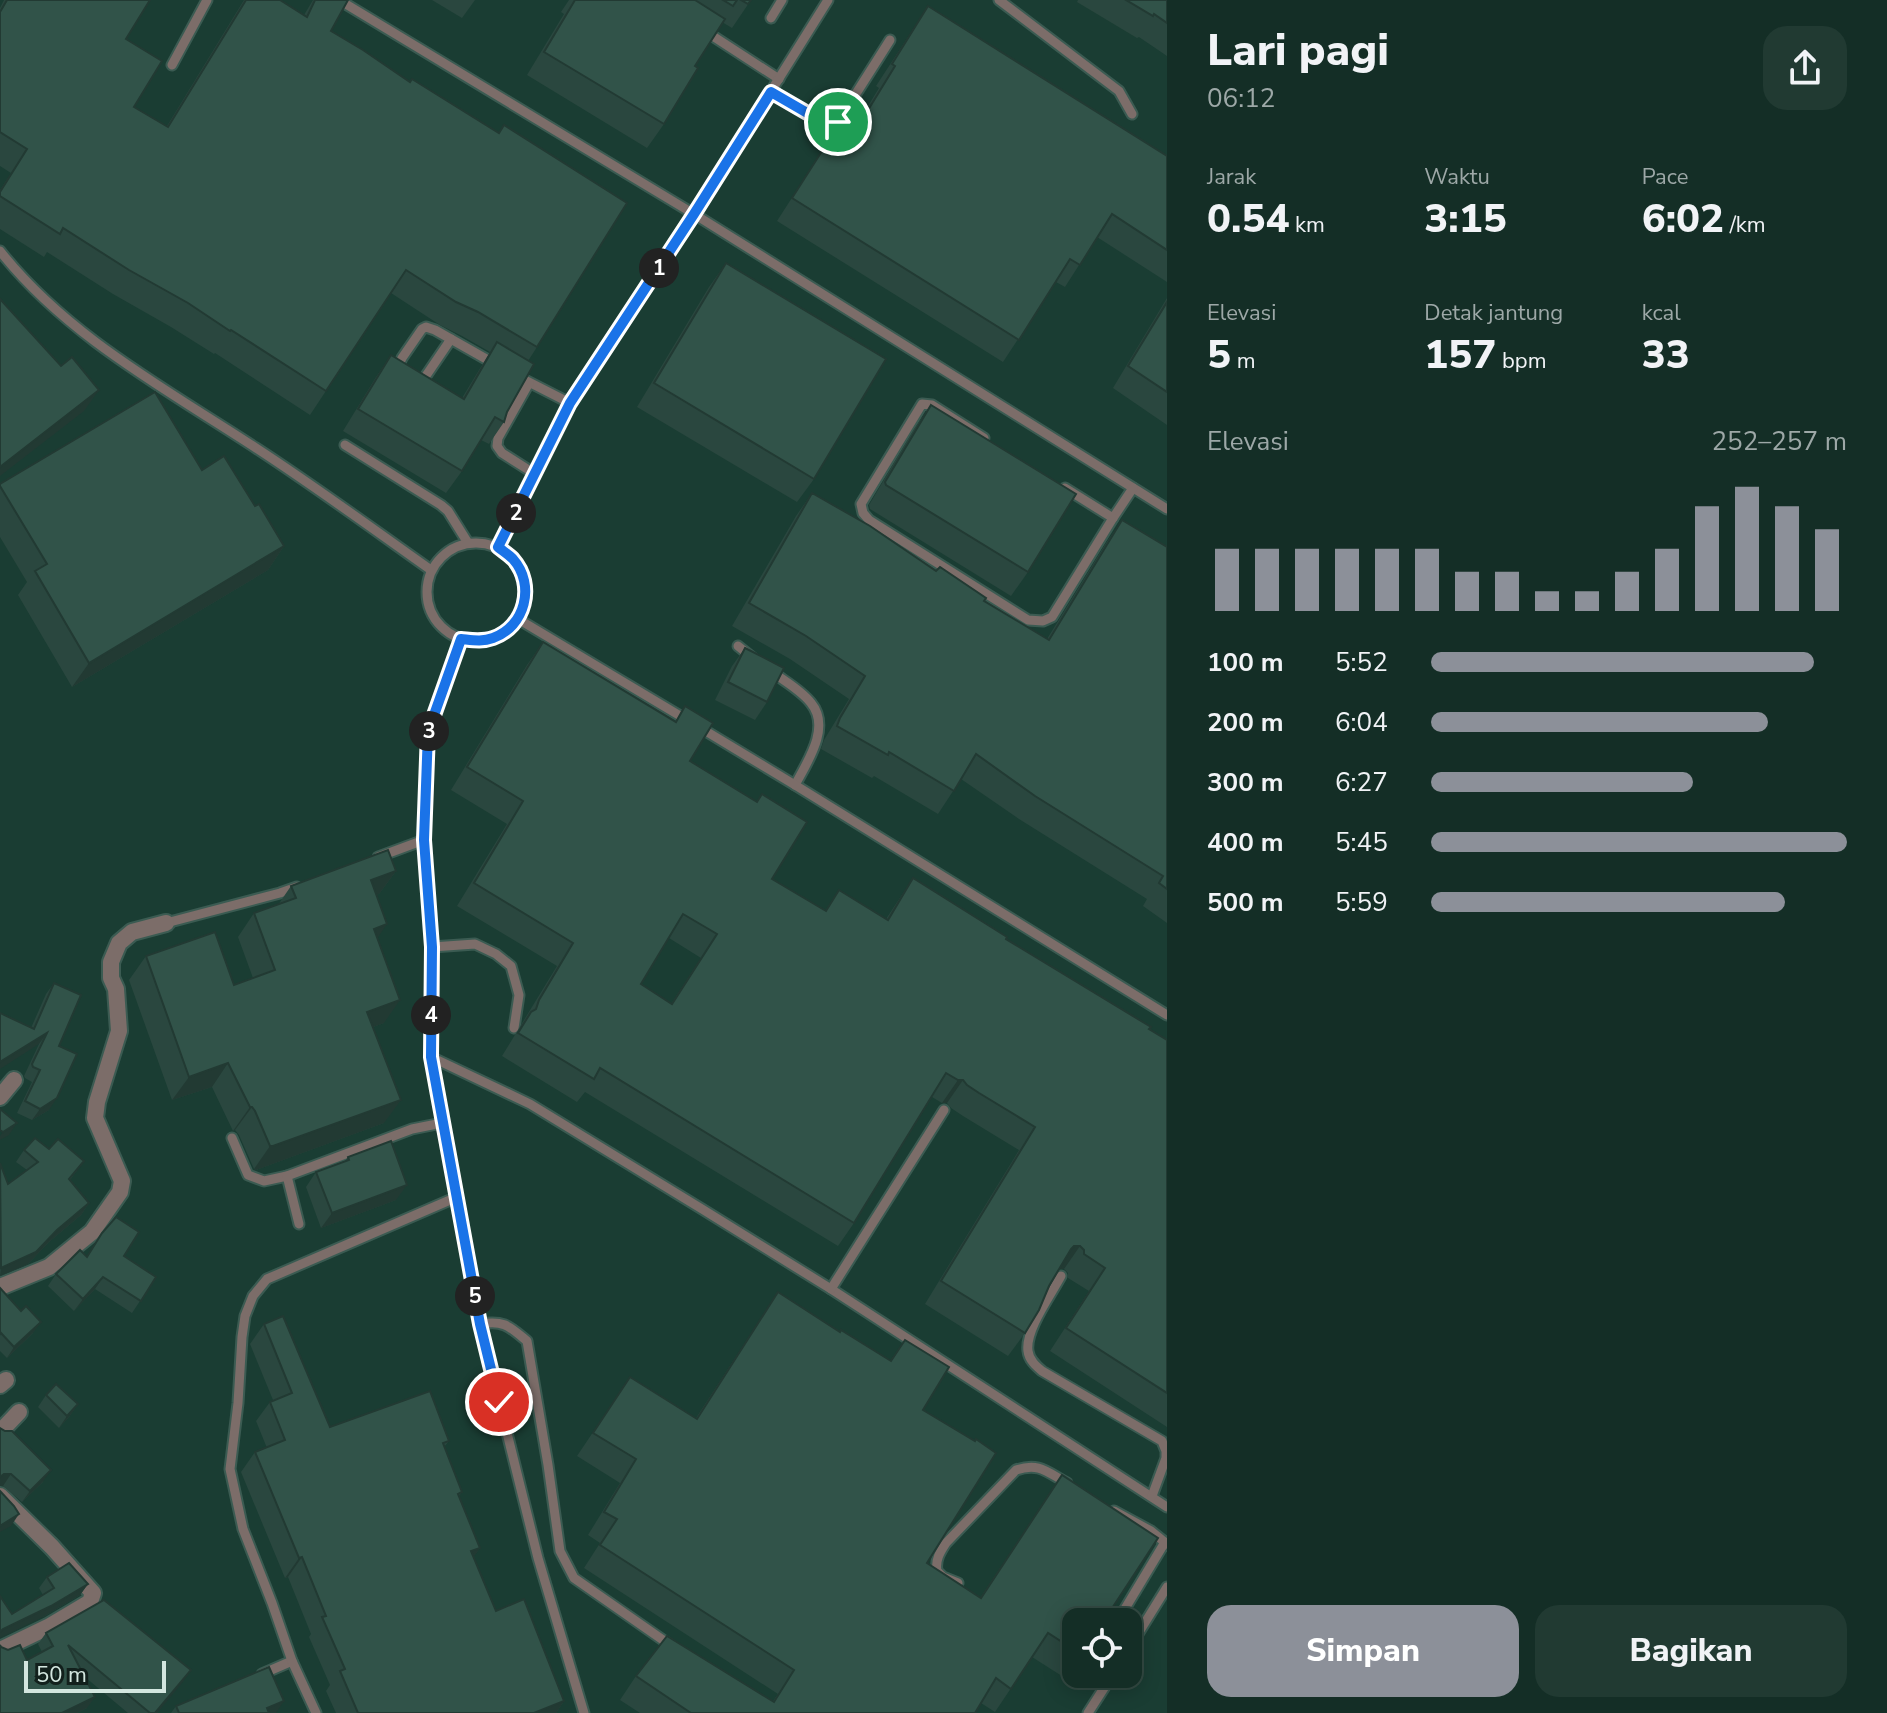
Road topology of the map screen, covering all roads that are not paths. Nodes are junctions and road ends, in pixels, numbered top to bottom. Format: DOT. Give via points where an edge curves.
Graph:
graph roads {
  1 [pos="207,0"];
  2 [pos="339,0"];
  3 [pos="782,0"];
  4 [pos="828,0"];
  5 [pos="999,0"];
  6 [pos="771,18"];
  7 [pos="695,25"];
  8 [pos="890,40"];
  9 [pos="172,65"];
  10 [pos="779,79"];
  11 [pos="771,92"];
  12 [pos="1132,114"];
  13 [pos="694,214"];
  14 [pos="0,251"];
  15 [pos="451,339"];
  16 [pos="529,383"];
  17 [pos="570,403"];
  18 [pos="345,445"];
  19 [pos="996,446"];
  20 [pos="535,474"];
  21 [pos="1061,486"];
  22 [pos="1133,488"];
  23 [pos="1167,509"];
  24 [pos="1113,518"];
  25 [pos="468,543"];
  26 [pos="498,547"];
  27 [pos="431,570"];
  28 [pos="518,619"];
  29 [pos="461,639"];
  30 [pos="738,646"];
  31 [pos="795,785"];
  32 [pos="424,840"];
  33 [pos="366,861"];
  34 [pos="308,883"];
  35 [pos="166,923"];
  36 [pos="432,947"];
  37 [pos="1167,1015"];
  38 [pos="514,1028"];
  39 [pos="431,1057"];
  40 [pos="14,1080"];
  41 [pos="0,1097"];
  42 [pos="944,1110"];
  43 [pos="442,1123"];
  44 [pos="232,1138"];
  45 [pos="287,1176"];
  46 [pos="457,1197"];
  47 [pos="299,1224"];
  48 [pos="1061,1276"];
  49 [pos="0,1287"];
  50 [pos="831,1289"];
  51 [pos="480,1324"];
  52 [pos="19,1412"];
  53 [pos="0,1432"];
  54 [pos="1075,1488"];
  55 [pos="0,1496"];
  56 [pos="1152,1496"];
  57 [pos="1100,1502"];
  58 [pos="1167,1507"];
  59 [pos="1166,1543"];
  60 [pos="958,1583"];
  61 [pos="1167,1587"];
  62 [pos="1126,1608"];
  63 [pos="1142,1627"];
  64 [pos="0,1650"];
  65 [pos="682,1653"];
  66 [pos="292,1661"];
  67 [pos="252,1678"];
  68 [pos="1104,1688"];
  69 [pos="316,1713"];
  70 [pos="584,1713"];
  71 [pos="1088,1713"];
  1 -- 9 [label="lane"];
  2 -- 13 [label="lane"];
  3 -- 6 [label="lane"];
  4 -- 10 [label="lane"];
  5 -- 12 [label="lane" via="1119,91"];
  7 -- 10 [label="lane"];
  8 -- 11 [label="lane" via="832,125"];
  10 -- 11 [label="lane"];
  11 -- 13 [label="lane"];
  13 -- 17 [label="lane"];
  13 -- 22 [label="lane"];
  14 -- 27 [label="lane" via="96,344"];
  15 -- 15 [label="lane" via="422,329 396,378 418,388"];
  15 -- 16 [label="lane"];
  16 -- 17 [label="lane"];
  16 -- 20 [label="lane" via="497,446"];
  17 -- 20 [label="lane"];
  18 -- 25 [label="lane" via="441,505"];
  19 -- 24 [label="lane" via="932,405 922,404 861,504 863,513 1028,620 1043,621 1052,617"];
  20 -- 26 [label="lane"];
  21 -- 24 [label="lane"];
  22 -- 23 [label="lane"];
  22 -- 24 [label="lane"];
  25 -- 26 [label="lane"];
  25 -- 27 [label="lane" via="453,548"];
  26 -- 28 [label="lane" via="522,571 525,604"];
  27 -- 29 [label="lane" via="428,603 446,631"];
  28 -- 29 [label="lane" via="492,638"];
  28 -- 31 [label="lane"];
  29 -- 32 [label="lane" via="428,732"];
  30 -- 31 [label="lane" via="809,700 819,715 810,757"];
  31 -- 37 [label="lane"];
  32 -- 33 [label="lane"];
  32 -- 36 [label="lane"];
  34 -- 35 [label="lane"];
  35 -- 49 [label="street" via="132,932 119,943 111,962 119,1031 95,1118 122,1181 120,1192 92,1232 49,1267"];
  36 -- 38 [label="lane" via="475,944 511,966 519,995"];
  36 -- 39 [label="lane"];
  39 -- 43 [label="lane"];
  39 -- 50 [label="lane" via="530,1104"];
  40 -- 41 [label="street"];
  42 -- 50 [label="lane"];
  43 -- 45 [label="lane" via="412,1129"];
  43 -- 46 [label="lane"];
  44 -- 45 [label="lane" via="248,1175 264,1181"];
  45 -- 47 [label="lane"];
  46 -- 51 [label="lane"];
  46 -- 66 [label="lane" via="267,1279 245,1316 230,1469 243,1529"];
  48 -- 56 [label="lane" via="1033,1328 1027,1349 1031,1359 1042,1371 1162,1441 1166,1458"];
  50 -- 56 [label="lane"];
  51 -- 65 [label="lane" via="511,1327 527,1341 560,1551 574,1578"];
  51 -- 70 [label="lane" via="538,1558"];
  52 -- 53 [label="street"];
  54 -- 60 [label="lane" via="1037,1466 1016,1470 940,1552 937,1571"];
  55 -- 64 [label="street" via="93,1593 79,1609"];
  56 -- 58 [label="lane"];
  57 -- 59 [label="lane"];
  59 -- 62 [label="lane"];
  61 -- 63 [label="lane"];
  66 -- 67 [label="lane"];
  66 -- 69 [label="lane"];
  68 -- 71 [label="lane"];
}
